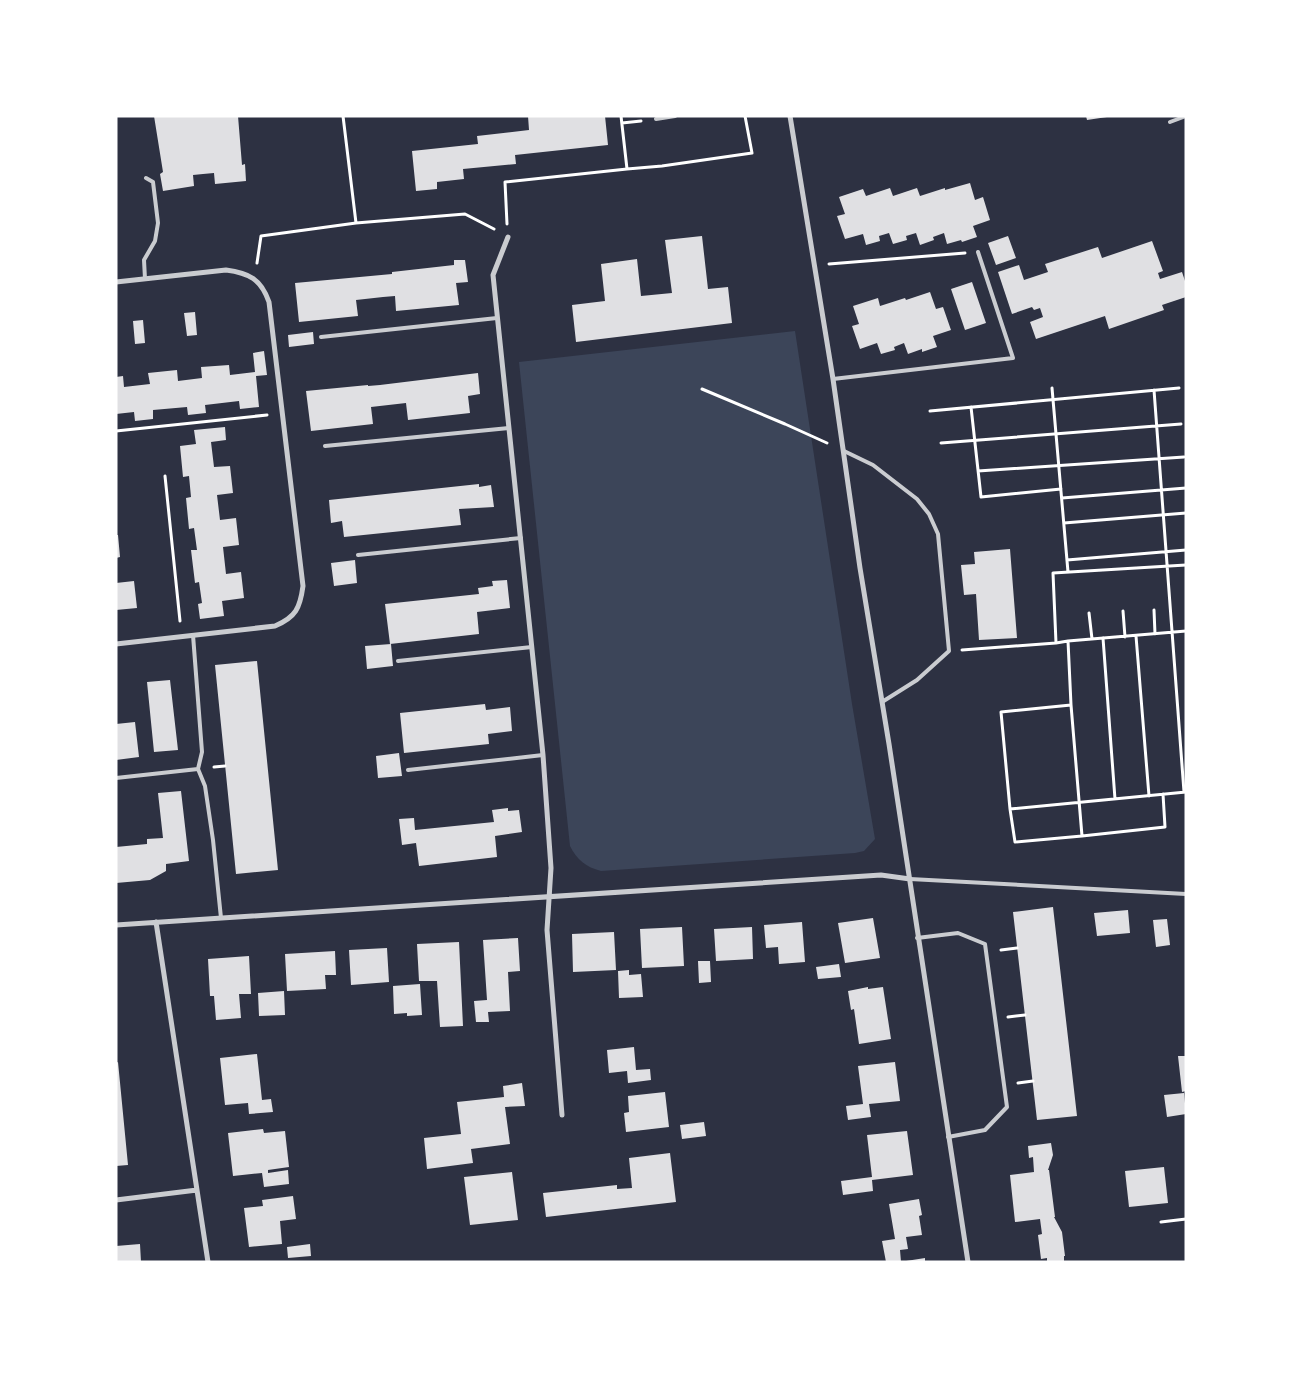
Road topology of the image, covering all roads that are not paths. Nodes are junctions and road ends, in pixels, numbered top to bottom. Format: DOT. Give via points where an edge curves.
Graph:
graph roads {
  1 [pos="675,116"];
  2 [pos="790,116"];
  3 [pos="1186,116"];
  4 [pos="656,119"];
  5 [pos="1170,122"];
  6 [pos="146,178"];
  7 [pos="508,237"];
  8 [pos="978,252"];
  9 [pos="145,279"];
  10 [pos="116,282"];
  11 [pos="497,318"];
  12 [pos="321,337"];
  13 [pos="833,379"];
  14 [pos="509,428"];
  15 [pos="325,446"];
  16 [pos="844,451"];
  17 [pos="521,538"];
  18 [pos="358,555"];
  19 [pos="193,635"];
  20 [pos="116,644"];
  21 [pos="532,647"];
  22 [pos="398,661"];
  23 [pos="882,702"];
  24 [pos="543,756"];
  25 [pos="198,769"];
  26 [pos="408,770"];
  27 [pos="116,778"];
  28 [pos="910,879"];
  29 [pos="1186,894"];
  30 [pos="549,896"];
  31 [pos="221,918"];
  32 [pos="156,922"];
  33 [pos="116,925"];
  34 [pos="917,938"];
  35 [pos="562,1115"];
  36 [pos="948,1137"];
  37 [pos="198,1190"];
  38 [pos="116,1200"];
  39 [pos="208,1262"];
  40 [pos="968,1262"];
  1 -- 4 [label="lane"];
  2 -- 13 [label="street"];
  3 -- 5 [label="lane"];
  6 -- 9 [label="lane" via="153,182 158,223 155,241 144,260"];
  7 -- 11 [label="street" via="494,275"];
  8 -- 13 [label="lane" via="1013,358"];
  9 -- 10 [label="street"];
  9 -- 19 [label="street" via="240,271 264,288 269,302 303,586 301,602 287,621 275,626"];
  11 -- 12 [label="lane"];
  11 -- 14 [label="street"];
  13 -- 16 [label="street"];
  14 -- 15 [label="lane"];
  14 -- 17 [label="street"];
  16 -- 23 [label="street"];
  16 -- 23 [label="lane" via="873,465 917,499 929,514 938,534 949,651 917,680"];
  17 -- 18 [label="lane"];
  17 -- 21 [label="street"];
  19 -- 20 [label="street"];
  19 -- 25 [label="lane" via="202,752"];
  21 -- 22 [label="lane"];
  21 -- 24 [label="street"];
  23 -- 28 [label="street"];
  24 -- 26 [label="lane"];
  24 -- 30 [label="street" via="551,868"];
  25 -- 27 [label="lane"];
  25 -- 31 [label="lane" via="205,786"];
  28 -- 29 [label="lane"];
  28 -- 30 [label="street" via="881,875"];
  28 -- 34 [label="street"];
  30 -- 31 [label="street"];
  30 -- 35 [label="street" via="547,930"];
  31 -- 32 [label="street"];
  32 -- 33 [label="street"];
  32 -- 37 [label="street"];
  34 -- 36 [label="street"];
  34 -- 36 [label="lane" via="958,933 985,944 1007,1107 986,1130"];
  36 -- 40 [label="street"];
  37 -- 38 [label="street"];
  37 -- 39 [label="street"];
}
